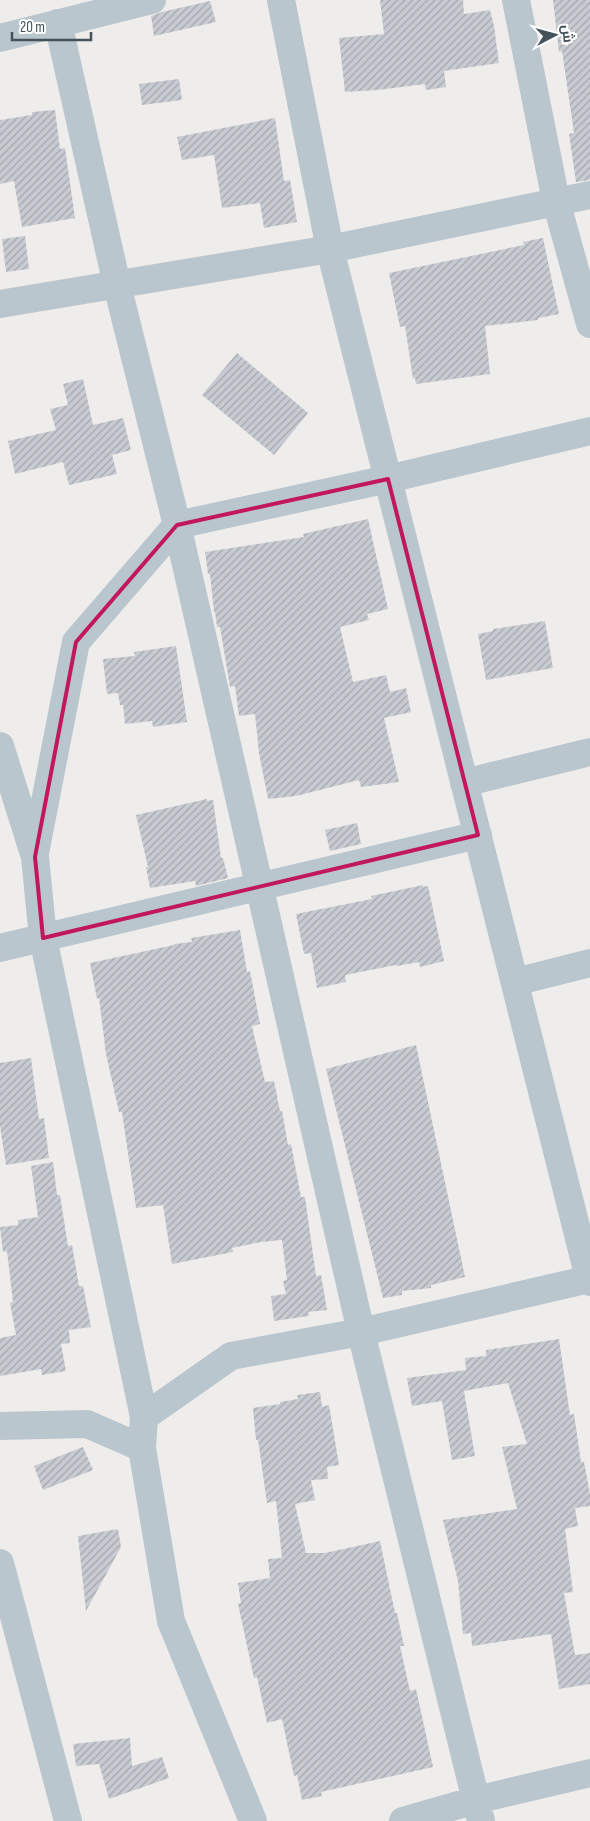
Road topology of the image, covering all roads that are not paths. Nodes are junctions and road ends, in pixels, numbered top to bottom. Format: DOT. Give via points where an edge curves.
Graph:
graph roads {
  1 [pos="152,0"];
  2 [pos="282,0"];
  3 [pos="516,0"];
  4 [pos="58,23"];
  5 [pos="0,38"];
  6 [pos="590,195"];
  7 [pos="556,201"];
  8 [pos="330,249"];
  9 [pos="117,285"];
  10 [pos="0,304"];
  11 [pos="590,324"];
  12 [pos="590,431"];
  13 [pos="388,479"];
  14 [pos="177,524"];
  15 [pos="0,746"];
  16 [pos="590,752"];
  17 [pos="464,783"];
  18 [pos="478,835"];
  19 [pos="35,856"];
  20 [pos="260,887"];
  21 [pos="43,938"];
  22 [pos="0,948"];
  23 [pos="590,963"];
  24 [pos="515,982"];
  25 [pos="590,1280"];
  26 [pos="361,1332"];
  27 [pos="144,1417"];
  28 [pos="0,1426"];
  29 [pos="142,1448"];
  30 [pos="0,1563"];
  31 [pos="590,1773"];
  32 [pos="478,1811"];
  33 [pos="68,1821"];
  34 [pos="254,1821"];
  35 [pos="403,1821"];
  1 -- 4 [label="street"];
  2 -- 8 [label="street"];
  3 -- 7 [label="street"];
  4 -- 5 [label="street"];
  4 -- 9 [label="street"];
  6 -- 7 [label="street"];
  7 -- 8 [label="street"];
  7 -- 11 [label="street"];
  8 -- 9 [label="street"];
  8 -- 13 [label="street"];
  9 -- 10 [label="street"];
  9 -- 14 [label="street"];
  12 -- 13 [label="street"];
  13 -- 14 [label="street"];
  13 -- 17 [label="street"];
  14 -- 19 [label="street" via="76,642"];
  14 -- 20 [label="street"];
  15 -- 19 [label="street"];
  16 -- 17 [label="street"];
  17 -- 18 [label="street"];
  18 -- 20 [label="street"];
  18 -- 24 [label="street"];
  19 -- 21 [label="street"];
  20 -- 21 [label="street"];
  20 -- 26 [label="street"];
  21 -- 22 [label="street"];
  21 -- 27 [label="street"];
  23 -- 24 [label="street"];
  24 -- 25 [label="street"];
  25 -- 26 [label="street"];
  26 -- 27 [label="street" via="231,1356"];
  26 -- 32 [label="street"];
  27 -- 29 [label="street"];
  28 -- 29 [label="street" via="86,1424"];
  29 -- 34 [label="street" via="171,1621"];
  30 -- 33 [label="street"];
  31 -- 32 [label="street"];
  32 -- 35 [label="street"];
}
